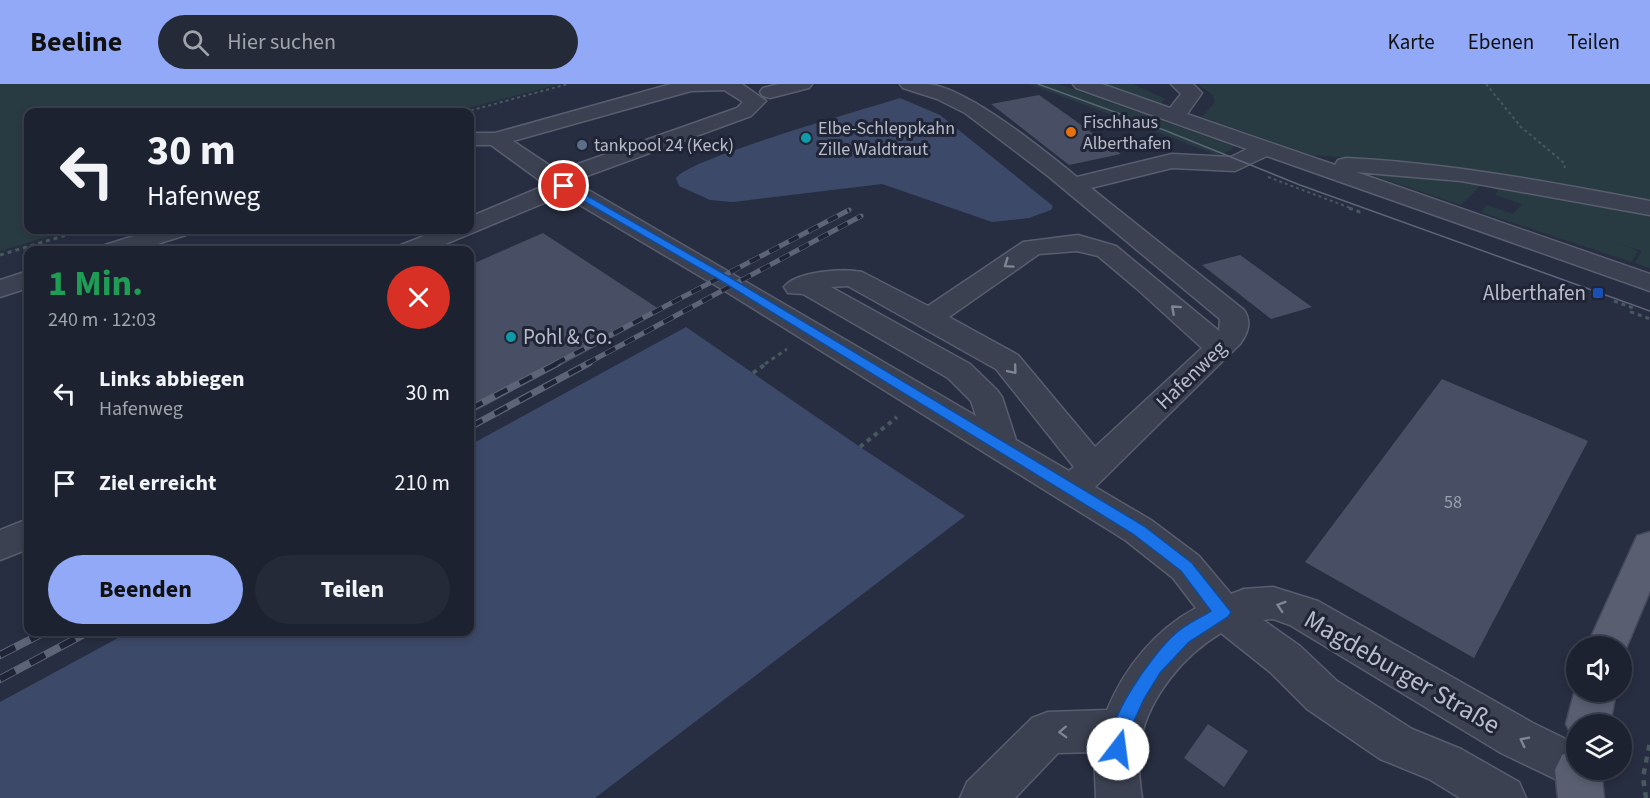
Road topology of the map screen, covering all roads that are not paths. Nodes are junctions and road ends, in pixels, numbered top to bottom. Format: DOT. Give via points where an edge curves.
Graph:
graph roads {
  1 [pos="802,84"];
  2 [pos="910,84"];
  3 [pos="1083,84"];
  4 [pos="1181,84"];
  5 [pos="770,92"];
  6 [pos="1173,116"];
  7 [pos="483,139"];
  8 [pos="1265,148"];
  9 [pos="1311,164"];
  10 [pos="559,183"];
  11 [pos="1073,185"];
  12 [pos="1650,208"];
  13 [pos="474,223"];
  14 [pos="164,234"];
  15 [pos="450,234"];
  16 [pos="127,246"];
  17 [pos="420,246"];
  18 [pos="24,280"];
  19 [pos="1650,283"];
  20 [pos="806,284"];
  21 [pos="0,289"];
  22 [pos="766,303"];
  23 [pos="929,318"];
  24 [pos="1219,348"];
  25 [pos="1001,446"];
  26 [pos="1094,468"];
  27 [pos="1072,489"];
  28 [pos="24,535"];
  29 [pos="0,546"];
  30 [pos="1650,546"];
  31 [pos="1222,612"];
  32 [pos="1611,636"];
  33 [pos="1121,730"];
  34 [pos="1566,763"];
  35 [pos="1579,780"];
  36 [pos="983,798"];
  37 [pos="1119,798"];
  38 [pos="1503,798"];
  39 [pos="1581,798"];
  1 -- 5 [label="street"];
  2 -- 11 [label="street" via="972,109"];
  3 -- 6 [label="street"];
  4 -- 6 [label="street" via="1192,93"];
  6 -- 8 [label="street"];
  7 -- 10 [label="street"];
  7 -- 10 [label="street" via="690,85 728,84 756,100 744,111"];
  8 -- 9 [label="street"];
  8 -- 11 [label="street" via="1235,164 1172,161"];
  9 -- 12 [label="street" via="1381,166 1489,178"];
  9 -- 19 [label="street"];
  10 -- 13 [label="street"];
  10 -- 22 [label="street"];
  11 -- 24 [label="street, Hafenweg" via="1234,316 1230,338"];
  14 -- 16 [label="street"];
  15 -- 17 [label="street"];
  18 -- 21 [label="street"];
  20 -- 22 [label="street"];
  20 -- 23 [label="street" via="853,278"];
  20 -- 25 [label="street" via="959,371 986,397"];
  22 -- 25 [label="street"];
  24 -- 23 [label="street, one-way" via="1107,251 1078,243 1032,247"];
  23 -- 26 [label="street, one-way" via="1006,362"];
  24 -- 26 [label="street, Hafenweg"];
  25 -- 27 [label="street"];
  26 -- 27 [label="street, Hafenweg"];
  27 -- 31 [label="street" via="1138,530 1186,567"];
  28 -- 29 [label="street"];
  30 -- 32 [label="main road"];
  31 -- 33 [label="street, Magdeburger Straße" via="1183,637 1154,668"];
  34 -- 31 [label="street, Magdeburger Straße, one-way" via="1304,613 1271,603"];
  31 -- 38 [label="street, Magdeburger Straße" via="1331,701 1396,744 1445,764"];
  33 -- 36 [label="street, one-way" via="1048,733"];
  33 -- 37 [label="street, Magdeburger Straße" via="1115,768"];
  35 -- 39 [label="main road"];
}
